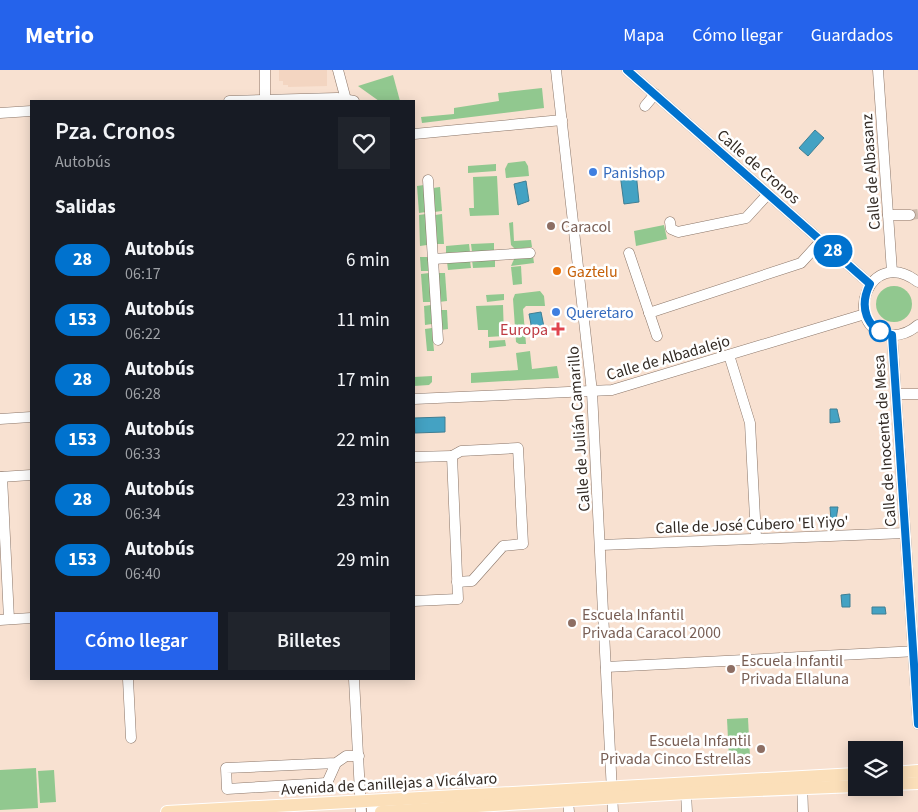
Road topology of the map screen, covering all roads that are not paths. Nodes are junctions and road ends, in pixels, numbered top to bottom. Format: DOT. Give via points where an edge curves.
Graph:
graph roads {
  1 [pos="264,70"];
  2 [pos="338,70"];
  3 [pos="556,70"];
  4 [pos="627,70"];
  5 [pos="878,70"];
  6 [pos="654,94"];
  7 [pos="265,100"];
  8 [pos="289,100"];
  9 [pos="350,100"];
  10 [pos="645,106"];
  11 [pos="30,112"];
  12 [pos="0,113"];
  13 [pos="562,120"];
  14 [pos="415,134"];
  15 [pos="428,180"];
  16 [pos="768,194"];
  17 [pos="910,214"];
  18 [pos="888,215"];
  19 [pos="670,222"];
  20 [pos="821,240"];
  21 [pos="530,253"];
  22 [pos="629,253"];
  23 [pos="433,259"];
  24 [pos="892,272"];
  25 [pos="918,282"];
  26 [pos="870,284"];
  27 [pos="649,313"];
  28 [pos="865,314"];
  29 [pos="918,326"];
  30 [pos="892,335"];
  31 [pos="657,336"];
  32 [pos="438,340"];
  33 [pos="729,355"];
  34 [pos="592,392"];
  35 [pos="897,394"];
  36 [pos="918,394"];
  37 [pos="415,399"];
  38 [pos="30,417"];
  39 [pos="0,419"];
  40 [pos="452,456"];
  41 [pos="415,457"];
  42 [pos="30,475"];
  43 [pos="1,477"];
  44 [pos="905,533"];
  45 [pos="756,538"];
  46 [pos="601,545"];
  47 [pos="457,582"];
  48 [pos="415,601"];
  49 [pos="30,618"];
  50 [pos="5,620"];
  51 [pos="916,652"];
  52 [pos="606,666"];
  53 [pos="128,680"];
  54 [pos="354,680"];
  55 [pos="918,724"];
  56 [pos="131,738"];
  57 [pos="358,756"];
  58 [pos="336,763"];
  59 [pos="918,771"];
  60 [pos="903,772"];
  61 [pos="848,775"];
  62 [pos="802,783"];
  63 [pos="918,783"];
  64 [pos="903,784"];
  65 [pos="848,786"];
  66 [pos="612,793"];
  67 [pos="686,793"];
  68 [pos="504,803"];
  69 [pos="568,806"];
  70 [pos="366,807"];
  71 [pos="167,812"];
  72 [pos="381,812"];
  73 [pos="613,812"];
  74 [pos="687,812"];
  75 [pos="803,812"];
  1 -- 7 [label="street"];
  2 -- 9 [label="street"];
  3 -- 13 [label="street, Calle de Julián Camarillo"];
  4 -- 6 [label="street, Calle de Cronos"];
  5 -- 18 [label="street, Calle de Albasanz"];
  6 -- 10 [label="street"];
  6 -- 16 [label="street, Calle de Cronos"];
  8 -- 9 [label="street"];
  11 -- 12 [label="street"];
  13 -- 14 [label="street"];
  13 -- 34 [label="street, Calle de Julián Camarillo"];
  15 -- 23 [label="street"];
  16 -- 19 [label="street" via="746,218 678,232 671,229"];
  16 -- 20 [label="street, Calle de Cronos"];
  17 -- 18 [label="street"];
  18 -- 24 [label="street, Calle de Albasanz"];
  20 -- 26 [label="street, Calle de Cronos"];
  20 -- 27 [label="street" via="801,263"];
  21 -- 23 [label="street"];
  22 -- 27 [label="street"];
  23 -- 32 [label="street"];
  24 -- 25 [label="street" via="910,276"];
  24 -- 26 [label="street"];
  26 -- 28 [label="street" via="863,304"];
  27 -- 31 [label="street"];
  28 -- 30 [label="street" via="874,328"];
  28 -- 33 [label="street, Calle de Albadalejo"];
  29 -- 30 [label="street"];
  30 -- 35 [label="street, Calle de Inocenta de Mesa"];
  33 -- 34 [label="street, Calle de Albadalejo" via="612,390"];
  33 -- 45 [label="street" via="750,423"];
  34 -- 37 [label="street, Calle de Albadalejo"];
  34 -- 46 [label="street, Calle de Julián Camarillo"];
  35 -- 36 [label="street"];
  35 -- 44 [label="street, Calle de Inocenta de Mesa"];
  38 -- 39 [label="street"];
  40 -- 41 [label="street"];
  40 -- 47 [label="street"];
  40 -- 47 [label="street" via="462,450 518,448 523,544 502,546 472,581"];
  42 -- 43 [label="street"];
  43 -- 50 [label="street"];
  44 -- 45 [label="street, Calle de José Cubero 'El Yiyo'"];
  44 -- 51 [label="street, Calle de Inocenta de Mesa"];
  45 -- 46 [label="street, Calle de José Cubero 'El Yiyo'"];
  46 -- 52 [label="street, Calle de Julián Camarillo"];
  47 -- 48 [label="street" via="458,599"];
  49 -- 50 [label="street"];
  51 -- 52 [label="street"];
  51 -- 55 [label="street, Calle de Inocenta de Mesa"];
  52 -- 66 [label="street, Calle de Julián Camarillo"];
  53 -- 56 [label="street"];
  54 -- 57 [label="street"];
  57 -- 58 [label="street" via="346,756"];
  57 -- 70 [label="street"];
  58 -- 58 [label="street" via="226,768 227,789 327,783"];
  59 -- 60 [label="main road"];
  61 -- 62 [label="main road, Avenida de Canillejas a Vicálvaro"];
  62 -- 65 [label="main road, Avenida de Canillejas a Vicálvaro"];
  62 -- 66 [label="main road, Avenida de Canillejas a Vicálvaro"];
  62 -- 67 [label="main road, Avenida de Canillejas a Vicálvaro"];
  62 -- 75 [label="street"];
  63 -- 64 [label="main road"];
  66 -- 67 [label="main road, Avenida de Canillejas a Vicálvaro"];
  66 -- 68 [label="main road, Avenida de Canillejas a Vicálvaro"];
  66 -- 69 [label="main road, Avenida de Canillejas a Vicálvaro"];
  66 -- 73 [label="street, Calle de Julián Camarillo"];
  67 -- 74 [label="street"];
  68 -- 69 [label="main road, Avenida de Canillejas a Vicálvaro"];
  68 -- 70 [label="main road, Avenida de Canillejas a Vicálvaro"];
  68 -- 72 [label="main road, Avenida de Canillejas a Vicálvaro"];
  70 -- 71 [label="main road, Avenida de Canillejas a Vicálvaro"];
}
